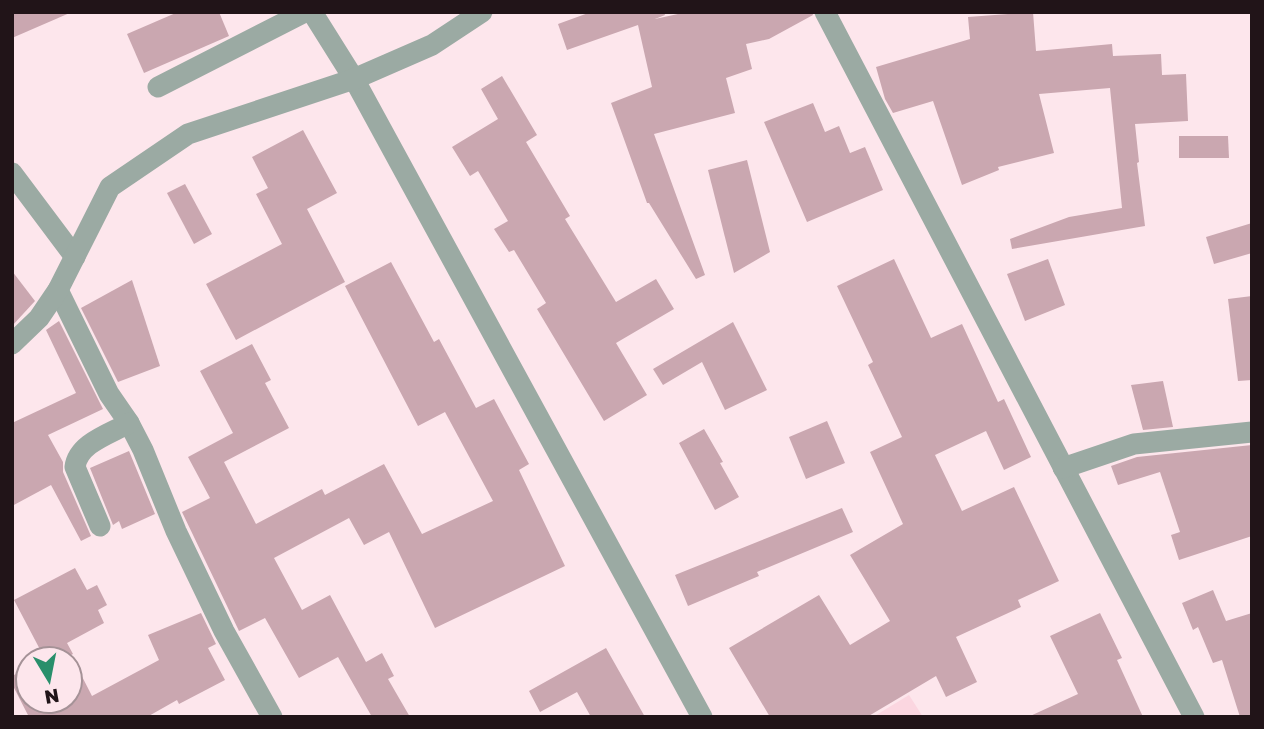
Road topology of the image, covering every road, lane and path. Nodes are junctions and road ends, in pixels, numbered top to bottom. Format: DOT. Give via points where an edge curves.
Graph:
graph roads {
  1 [pos="305,12"];
  2 [pos="312,12"];
  3 [pos="482,12"];
  4 [pos="825,12"];
  5 [pos="354,79"];
  6 [pos="158,87"];
  7 [pos="12,173"];
  8 [pos="75,257"];
  9 [pos="58,290"];
  10 [pos="12,344"];
  11 [pos="130,423"];
  12 [pos="1252,432"];
  13 [pos="1063,468"];
  14 [pos="100,527"];
  15 [pos="272,717"];
  16 [pos="702,717"];
  17 [pos="1194,717"];
  1 -- 6 [label="street"];
  2 -- 5 [label="street"];
  3 -- 5 [label="street" via="432,45"];
  4 -- 13 [label="street"];
  5 -- 8 [label="street" via="188,134 110,187"];
  5 -- 16 [label="street"];
  7 -- 8 [label="street"];
  8 -- 9 [label="street"];
  9 -- 10 [label="street" via="39,318"];
  9 -- 11 [label="street" via="109,394"];
  11 -- 14 [label="street" via="82,449 76,457 75,467"];
  11 -- 15 [label="street" via="218,618"];
  12 -- 13 [label="street" via="1134,444"];
  13 -- 17 [label="street"];
}
